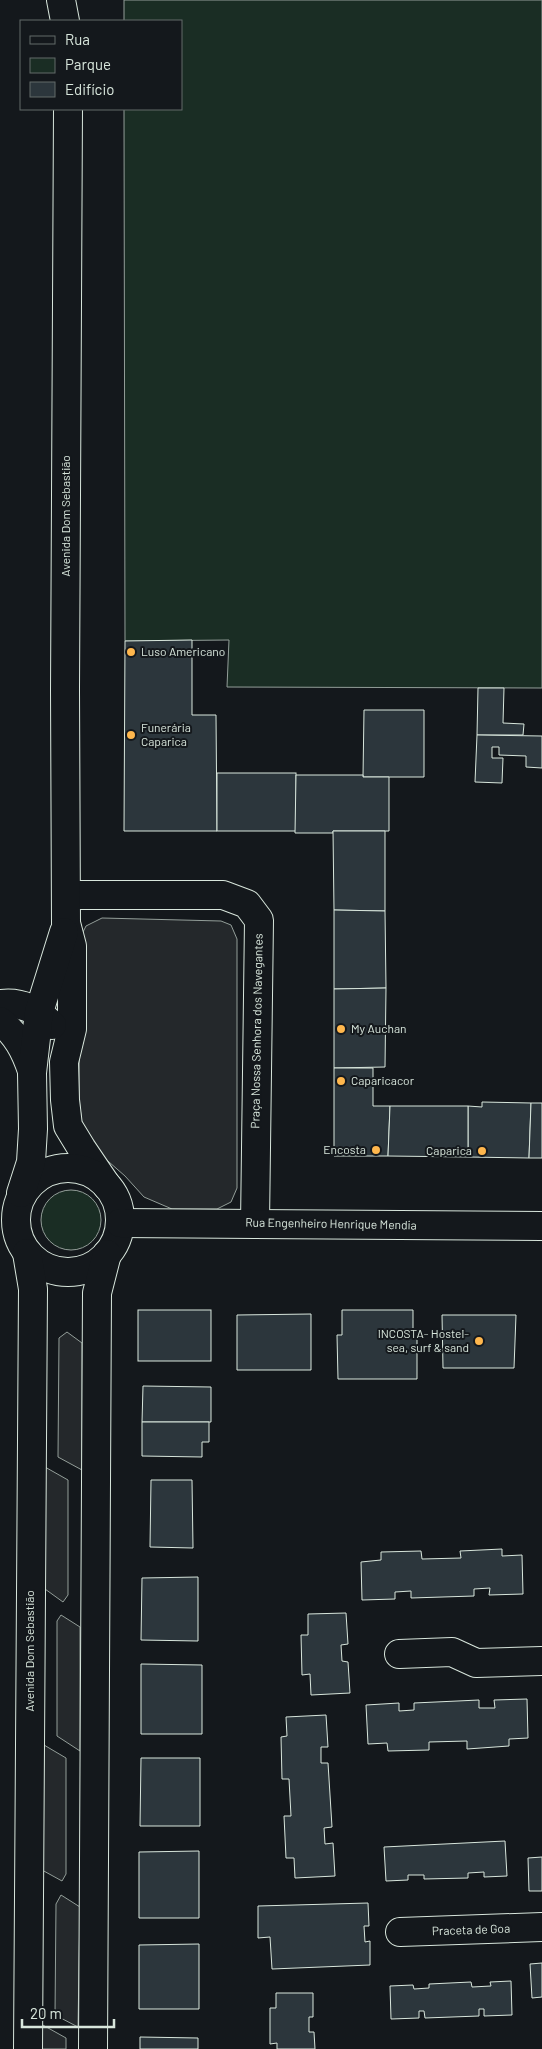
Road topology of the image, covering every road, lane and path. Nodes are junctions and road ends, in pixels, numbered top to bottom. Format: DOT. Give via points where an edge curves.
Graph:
graph roads {
  1 [pos="61,0"];
  2 [pos="65,20"];
  3 [pos="68,110"];
  4 [pos="67,895"];
  5 [pos="66,923"];
  6 [pos="0,1004"];
  7 [pos="39,1012"];
  8 [pos="0,1021"];
  9 [pos="64,1062"];
  10 [pos="32,1074"];
  11 [pos="107,1186"];
  12 [pos="19,1202"];
  13 [pos="120,1223"];
  14 [pos="255,1224"];
  15 [pos="542,1226"];
  16 [pos="27,1253"];
  17 [pos="107,1254"];
  18 [pos="399,1654"];
  19 [pos="542,1661"];
  20 [pos="542,1927"];
  21 [pos="400,1932"];
  22 [pos="28,2049"];
  23 [pos="93,2049"];
  1 -- 2 [label="main road"];
  3 -- 4 [label="main road, Avenida Dom Sebastião"];
  4 -- 5 [label="main road, Avenida Dom Sebastião"];
  4 -- 14 [label="main road, Praça Nossa Senhora dos Navegantes" via="224,895 247,904 258,920"];
  5 -- 7 [label="main road, Avenida Dom Sebastião"];
  5 -- 9 [label="main road, Avenida Dom Sebastião" via="72,946 72,1029"];
  6 -- 7 [label="main road" via="27,1006"];
  7 -- 9 [label="main road" via="53,1026"];
  7 -- 10 [label="main road, Avenida Dom Sebastião"];
  8 -- 10 [label="main road" via="25,1050"];
  9 -- 11 [label="main road, Avenida Dom Sebastião" via="68,1126"];
  10 -- 12 [label="main road, Avenida Dom Sebastião" via="31,1162"];
  11 -- 12 [label="main road" via="92,1174 75,1169 57,1169 41,1175"];
  11 -- 13 [label="main road" via="117,1203"];
  12 -- 16 [label="main road" via="16,1229"];
  13 -- 14 [label="main road, Rua Engenheiro Henrique Mendia"];
  13 -- 17 [label="main road" via="116,1240"];
  14 -- 15 [label="main road, Rua Engenheiro Henrique Mendia"];
  16 -- 17 [label="main road" via="40,1264 57,1271 76,1272 93,1266"];
  16 -- 22 [label="main road, Avenida Dom Sebastião" via="33,1289"];
  17 -- 23 [label="main road" via="97,1293"];
  18 -- 19 [label="main road" via="452,1652 476,1663"];
  20 -- 21 [label="main road, Praceta de Goa"];
}
